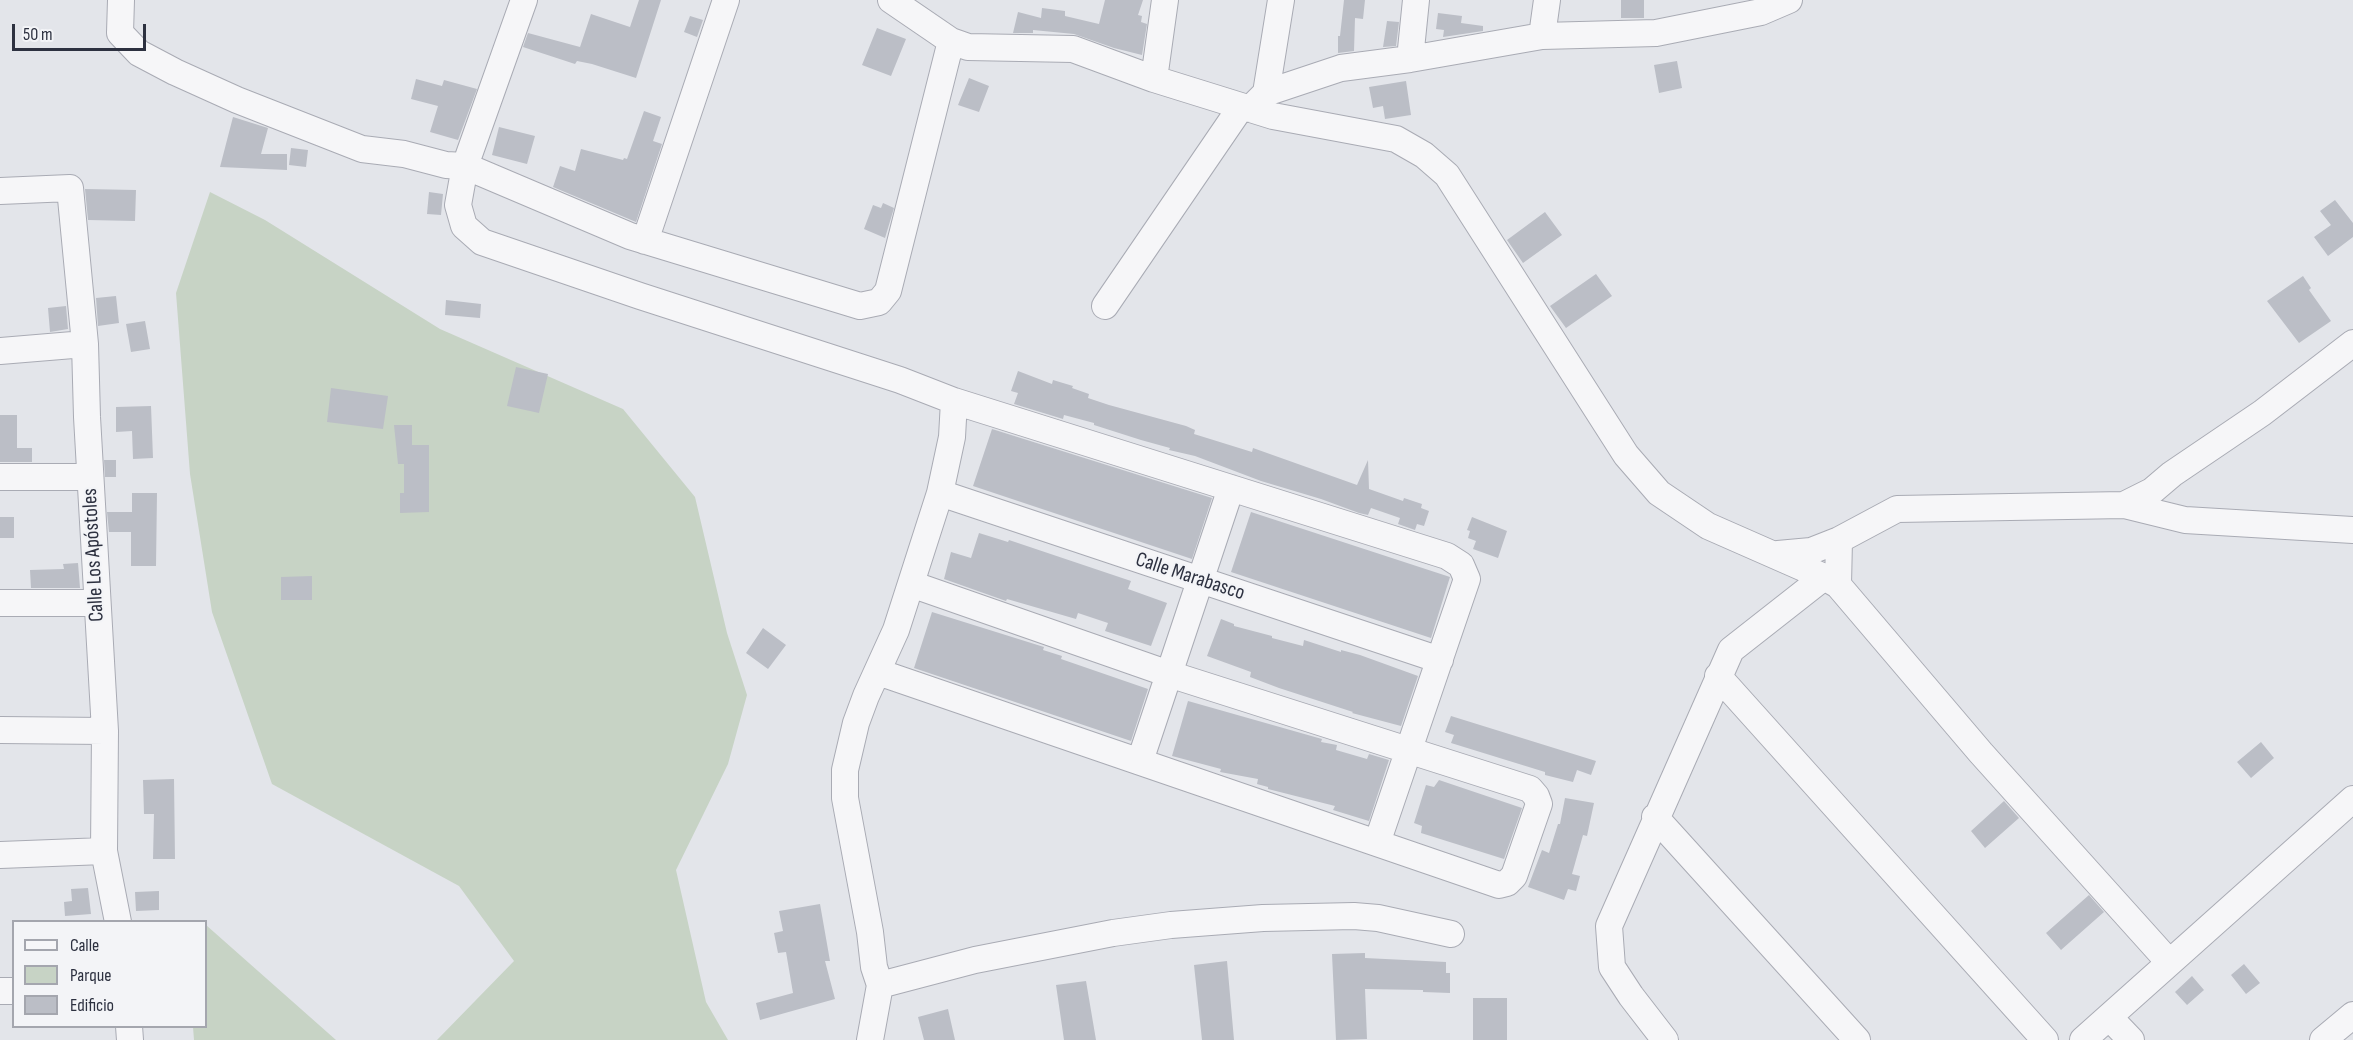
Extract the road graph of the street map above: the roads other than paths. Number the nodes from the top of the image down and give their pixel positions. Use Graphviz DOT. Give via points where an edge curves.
graph roads {
  1 [pos="121,0"];
  2 [pos="524,0"];
  3 [pos="726,0"];
  4 [pos="891,0"];
  5 [pos="1165,0"];
  6 [pos="1281,0"];
  7 [pos="1416,0"];
  8 [pos="1547,0"];
  9 [pos="1789,0"];
  10 [pos="1542,36"];
  11 [pos="951,40"];
  12 [pos="1410,59"];
  13 [pos="1154,79"];
  14 [pos="1252,103"];
  15 [pos="465,166"];
  16 [pos="0,192"];
  17 [pos="645,241"];
  18 [pos="1105,306"];
  19 [pos="2353,343"];
  20 [pos="85,344"];
  21 [pos="0,351"];
  22 [pos="954,401"];
  23 [pos="0,477"];
  24 [pos="90,477"];
  25 [pos="1231,488"];
  26 [pos="940,493"];
  27 [pos="2124,505"];
  28 [pos="2353,530"];
  29 [pos="1839,540"];
  30 [pos="1774,554"];
  31 [pos="1200,581"];
  32 [pos="1831,581"];
  33 [pos="911,584"];
  34 [pos="0,603"];
  35 [pos="97,603"];
  36 [pos="1440,660"];
  37 [pos="878,672"];
  38 [pos="1169,674"];
  39 [pos="1718,676"];
  40 [pos="0,730"];
  41 [pos="105,731"];
  42 [pos="1409,751"];
  43 [pos="1140,762"];
  44 [pos="2353,799"];
  45 [pos="1655,818"];
  46 [pos="1377,843"];
  47 [pos="104,851"];
  48 [pos="0,855"];
  49 [pos="118,920"];
  50 [pos="1451,934"];
  51 [pos="2169,962"];
  52 [pos="880,985"];
  53 [pos="2353,1015"];
  54 [pos="2109,1017"];
  55 [pos="870,1040"];
  56 [pos="1665,1040"];
  57 [pos="1857,1040"];
  58 [pos="2045,1040"];
  59 [pos="2083,1040"];
  60 [pos="2131,1040"];
  61 [pos="2323,1040"];
  1 -- 15 [label="street" via="120,33 140,53 175,72 362,148"];
  2 -- 15 [label="street"];
  3 -- 17 [label="street"];
  4 -- 11 [label="street"];
  5 -- 13 [label="street"];
  6 -- 14 [label="street"];
  7 -- 12 [label="street"];
  8 -- 10 [label="street"];
  9 -- 10 [label="street" via="1761,12 1656,33"];
  10 -- 12 [label="street"];
  11 -- 13 [label="street" via="968,47 1073,50"];
  11 -- 17 [label="street" via="888,291 879,302 860,306"];
  12 -- 14 [label="street" via="1341,68"];
  13 -- 14 [label="street"];
  14 -- 18 [label="street"];
  14 -- 30 [label="street" via="1273,116 1396,139 1424,155 1447,175 1626,455 1659,493 1708,526"];
  15 -- 17 [label="street"];
  15 -- 22 [label="street" via="458,205 464,226 482,242"];
  16 -- 20 [label="street, Calle Los Apóstoles" via="70,188"];
  19 -- 27 [label="street" via="2152,491"];
  20 -- 21 [label="street"];
  20 -- 24 [label="street, Calle Los Apóstoles"];
  22 -- 25 [label="street"];
  22 -- 26 [label="street" via="952,437"];
  23 -- 24 [label="street"];
  24 -- 35 [label="street, Calle Los Apóstoles"];
  25 -- 31 [label="street"];
  25 -- 36 [label="street" via="1447,556 1461,565 1467,579"];
  26 -- 31 [label="street, Calle Marabasco"];
  26 -- 33 [label="street"];
  27 -- 28 [label="street" via="2185,520"];
  27 -- 29 [label="street" via="1898,509"];
  29 -- 30 [label="street" via="1811,551"];
  29 -- 32 [label="street"];
  30 -- 32 [label="street"];
  31 -- 36 [label="street, Calle Marabasco"];
  31 -- 38 [label="street"];
  32 -- 39 [label="street" via="1731,650"];
  32 -- 51 [label="street"];
  33 -- 37 [label="street"];
  33 -- 38 [label="street"];
  34 -- 35 [label="street"];
  35 -- 41 [label="street, Calle Los Apóstoles"];
  36 -- 42 [label="street"];
  37 -- 43 [label="street"];
  37 -- 52 [label="street" via="849,748 845,798"];
  38 -- 42 [label="street"];
  38 -- 43 [label="street"];
  39 -- 45 [label="street"];
  39 -- 58 [label="street"];
  40 -- 41 [label="street"];
  41 -- 47 [label="street, Calle Los Apóstoles"];
  42 -- 46 [label="street"];
  42 -- 46 [label="street" via="1530,789 1536,796 1539,804 1514,876 1499,885"];
  43 -- 46 [label="street"];
  44 -- 51 [label="street"];
  45 -- 56 [label="street" via="1609,926 1612,967"];
  45 -- 57 [label="street"];
  47 -- 48 [label="street"];
  47 -- 49 [label="street, Calle Los Apóstoles"];
  50 -- 52 [label="street" via="1354,916 1171,925 975,960"];
  51 -- 54 [label="street"];
  52 -- 55 [label="street"];
  53 -- 61 [label="street"];
  54 -- 59 [label="street"];
  54 -- 60 [label="street"];
}
